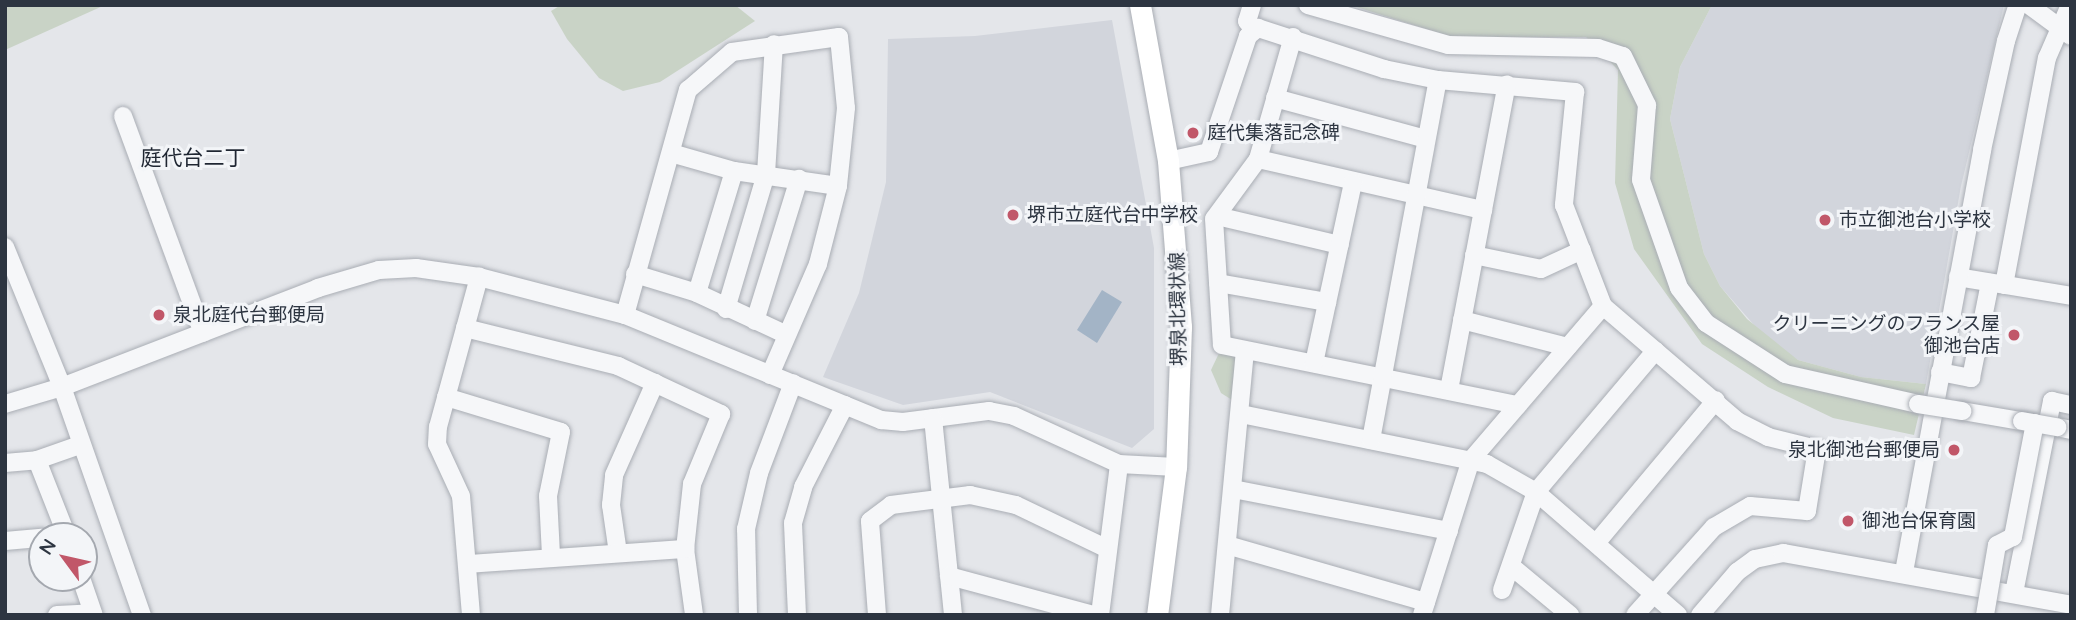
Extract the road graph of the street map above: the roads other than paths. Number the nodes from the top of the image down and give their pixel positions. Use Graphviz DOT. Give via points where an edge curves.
graph roads {
  1 [pos="1140,5"];
  2 [pos="1252,5"];
  3 [pos="1308,5"];
  4 [pos="2018,5"];
  5 [pos="2029,5"];
  6 [pos="2070,5"];
  7 [pos="1253,29"];
  8 [pos="2064,32"];
  9 [pos="1293,37"];
  10 [pos="774,44"];
  11 [pos="1438,80"];
  12 [pos="1507,84"];
  13 [pos="1275,98"];
  14 [pos="123,116"];
  15 [pos="1426,139"];
  16 [pos="671,153"];
  17 [pos="1258,159"];
  18 [pos="1168,161"];
  19 [pos="734,171"];
  20 [pos="766,174"];
  21 [pos="799,179"];
  22 [pos="1353,183"];
  23 [pos="838,186"];
  24 [pos="1415,197"];
  25 [pos="1483,210"];
  26 [pos="1217,216"];
  27 [pos="1339,245"];
  28 [pos="1581,250"];
  29 [pos="6,253"];
  30 [pos="1474,256"];
  31 [pos="635,274"];
  32 [pos="479,277"];
  33 [pos="1958,278"];
  34 [pos="1219,283"];
  35 [pos="1997,284"];
  36 [pos="2070,292"];
  37 [pos="697,293"];
  38 [pos="1327,302"];
  39 [pos="1603,306"];
  40 [pos="726,309"];
  41 [pos="625,315"];
  42 [pos="1462,320"];
  43 [pos="755,321"];
  44 [pos="465,328"];
  45 [pos="203,333"];
  46 [pos="787,335"];
  47 [pos="1568,347"];
  48 [pos="1245,351"];
  49 [pos="1655,351"];
  50 [pos="1314,363"];
  51 [pos="1940,372"];
  52 [pos="770,375"];
  53 [pos="1381,375"];
  54 [pos="655,383"];
  55 [pos="793,383"];
  56 [pos="62,387"];
  57 [pos="1449,390"];
  58 [pos="446,397"];
  59 [pos="1716,400"];
  60 [pos="5,404"];
  61 [pos="845,405"];
  62 [pos="1518,405"];
  63 [pos="2071,405"];
  64 [pos="1241,414"];
  65 [pos="933,418"];
  66 [pos="2030,422"];
  67 [pos="2064,428"];
  68 [pos="1371,440"];
  69 [pos="80,445"];
  70 [pos="37,460"];
  71 [pos="1471,460"];
  72 [pos="5,463"];
  73 [pos="1119,464"];
  74 [pos="1176,467"];
  75 [pos="1233,489"];
  76 [pos="1536,492"];
  77 [pos="942,499"];
  78 [pos="61,522"];
  79 [pos="1449,531"];
  80 [pos="28,539"];
  81 [pos="5,541"];
  82 [pos="1597,542"];
  83 [pos="1227,545"];
  84 [pos="685,549"];
  85 [pos="1108,549"];
  86 [pos="618,553"];
  87 [pos="551,556"];
  88 [pos="468,565"];
  89 [pos="1511,566"];
  90 [pos="1904,572"];
  91 [pos="949,576"];
  92 [pos="1502,590"];
  93 [pos="1654,591"];
  94 [pos="86,592"];
  95 [pos="2014,593"];
  96 [pos="2071,605"];
  97 [pos="1424,608"];
  98 [pos="93,614"];
  99 [pos="57,615"];
  100 [pos="142,615"];
  101 [pos="471,615"];
  102 [pos="694,615"];
  103 [pos="748,615"];
  104 [pos="797,615"];
  105 [pos="877,615"];
  106 [pos="953,615"];
  107 [pos="1094,615"];
  108 [pos="1100,615"];
  109 [pos="1157,615"];
  110 [pos="1220,615"];
  111 [pos="1570,615"];
  112 [pos="1635,615"];
  113 [pos="1678,615"];
  114 [pos="1700,615"];
  115 [pos="1985,615"];
  1 -- 18 [label="main road, 堺泉北環状線"];
  2 -- 7 [label="street" via="1247,21"];
  3 -- 66 [label="street, bridge" via="1448,45 1598,47 1623,56 1647,104 1642,180 1679,288 1706,323 1785,374 1918,404"];
  4 -- 33 [label="street" via="2006,41"];
  5 -- 8 [label="street"];
  6 -- 8 [label="street"];
  7 -- 9 [label="street"];
  7 -- 18 [label="street" via="1209,152"];
  8 -- 35 [label="street" via="2047,58"];
  9 -- 11 [label="street" via="1384,69"];
  9 -- 13 [label="street"];
  10 -- 16 [label="street" via="732,52 688,90"];
  10 -- 20 [label="street"];
  10 -- 23 [label="street" via="839,37 846,108"];
  11 -- 12 [label="street"];
  11 -- 15 [label="street"];
  12 -- 25 [label="street"];
  12 -- 28 [label="street" via="1575,92 1564,205"];
  13 -- 15 [label="street"];
  13 -- 17 [label="street"];
  14 -- 45 [label="street"];
  15 -- 24 [label="street"];
  16 -- 19 [label="street"];
  16 -- 31 [label="street"];
  17 -- 22 [label="street"];
  17 -- 26 [label="street"];
  18 -- 74 [label="main road, 堺泉北環状線" via="1181,327"];
  19 -- 20 [label="street"];
  19 -- 37 [label="street"];
  20 -- 21 [label="street"];
  20 -- 40 [label="street"];
  21 -- 23 [label="street"];
  21 -- 43 [label="street"];
  22 -- 24 [label="street"];
  22 -- 27 [label="street"];
  23 -- 46 [label="street" via="818,264"];
  24 -- 25 [label="street"];
  24 -- 53 [label="street"];
  25 -- 30 [label="street"];
  26 -- 27 [label="street"];
  26 -- 34 [label="street"];
  27 -- 38 [label="street"];
  28 -- 30 [label="street" via="1541,269"];
  28 -- 39 [label="street"];
  29 -- 56 [label="street"];
  30 -- 42 [label="street"];
  31 -- 37 [label="street"];
  31 -- 41 [label="street"];
  32 -- 41 [label="street"];
  32 -- 44 [label="street"];
  32 -- 45 [label="street" via="416,268 379,271 318,288"];
  33 -- 35 [label="street"];
  33 -- 51 [label="street"];
  34 -- 38 [label="street"];
  34 -- 48 [label="street" via="1222,345"];
  35 -- 36 [label="street"];
  35 -- 51 [label="street" via="1971,378"];
  37 -- 40 [label="street"];
  38 -- 50 [label="street"];
  39 -- 47 [label="street"];
  39 -- 49 [label="street"];
  40 -- 43 [label="street"];
  41 -- 52 [label="street"];
  42 -- 47 [label="street"];
  42 -- 57 [label="street"];
  43 -- 46 [label="street"];
  44 -- 54 [label="street" via="618,366"];
  44 -- 58 [label="street"];
  45 -- 56 [label="street"];
  46 -- 52 [label="street"];
  47 -- 62 [label="street"];
  48 -- 50 [label="street"];
  48 -- 64 [label="street"];
  49 -- 59 [label="street"];
  49 -- 76 [label="street"];
  50 -- 53 [label="street"];
  51 -- 90 [label="street"];
  52 -- 55 [label="street"];
  53 -- 57 [label="street"];
  53 -- 68 [label="street"];
  54 -- 84 [label="street" via="721,414 692,484"];
  54 -- 86 [label="street" via="614,475 611,505"];
  55 -- 61 [label="street"];
  55 -- 103 [label="street" via="759,473 746,528"];
  56 -- 60 [label="street"];
  56 -- 69 [label="street"];
  57 -- 62 [label="street"];
  58 -- 87 [label="street" via="561,432 548,496"];
  58 -- 88 [label="street" via="437,444 461,496"];
  59 -- 82 [label="street"];
  59 -- 93 [label="street" via="1737,421 1768,438 1816,449 1807,512 1750,506 1714,527"];
  61 -- 65 [label="street" via="881,420"];
  61 -- 104 [label="street" via="803,487 793,523"];
  62 -- 71 [label="street"];
  63 -- 95 [label="street" via="2052,401"];
  64 -- 68 [label="street"];
  64 -- 75 [label="street"];
  65 -- 73 [label="street" via="989,411 1014,416"];
  65 -- 77 [label="street"];
  66 -- 67 [label="street, bridge"];
  66 -- 115 [label="street, bridge" via="2013,537 1997,545"];
  68 -- 71 [label="street"];
  69 -- 70 [label="street"];
  69 -- 100 [label="street"];
  70 -- 72 [label="street"];
  70 -- 78 [label="street"];
  71 -- 76 [label="street"];
  71 -- 79 [label="street"];
  73 -- 74 [label="street"];
  73 -- 85 [label="street"];
  74 -- 109 [label="main road, 堺泉北環状線"];
  75 -- 79 [label="street"];
  75 -- 83 [label="street"];
  76 -- 82 [label="street"];
  76 -- 89 [label="street"];
  77 -- 85 [label="street" via="970,495 1016,505"];
  77 -- 91 [label="street"];
  77 -- 105 [label="street" via="891,505 870,521"];
  79 -- 97 [label="street"];
  80 -- 81 [label="street"];
  82 -- 93 [label="street"];
  83 -- 97 [label="street"];
  83 -- 110 [label="street"];
  84 -- 86 [label="street"];
  84 -- 102 [label="street"];
  85 -- 108 [label="street"];
  86 -- 87 [label="street"];
  87 -- 88 [label="street"];
  88 -- 101 [label="street"];
  89 -- 92 [label="street"];
  89 -- 111 [label="street"];
  90 -- 95 [label="street"];
  90 -- 114 [label="street" via="1783,553 1755,558"];
  91 -- 106 [label="street"];
  91 -- 107 [label="street"];
  93 -- 112 [label="street"];
  93 -- 113 [label="street"];
  94 -- 98 [label="street"];
  95 -- 96 [label="street"];
  98 -- 99 [label="street"];
}
